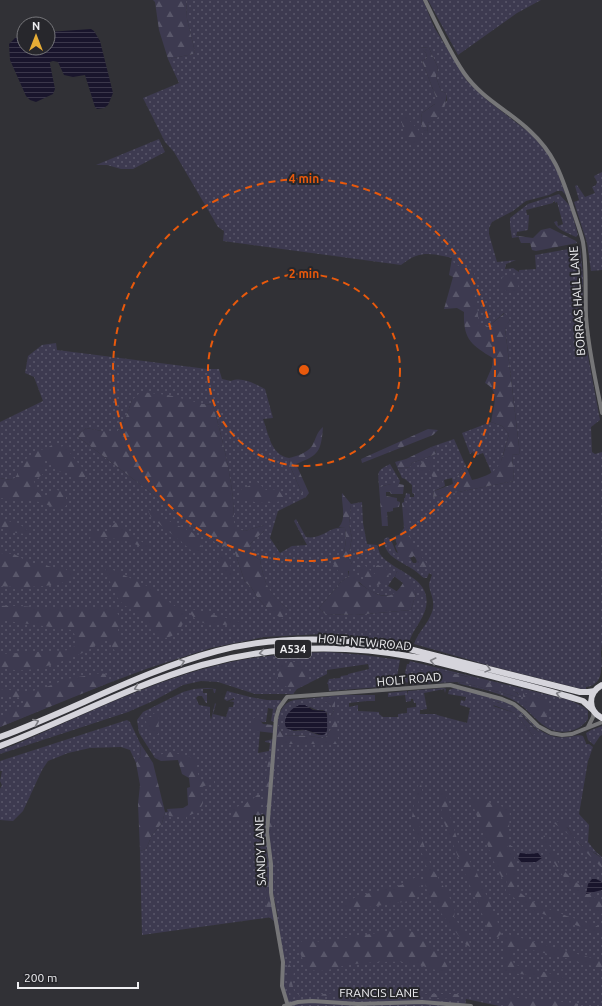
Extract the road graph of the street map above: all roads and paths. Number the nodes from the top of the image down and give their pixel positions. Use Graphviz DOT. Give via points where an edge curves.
graph roads {
  1 [pos="425,0"];
  2 [pos="602,413"];
  3 [pos="599,686"];
  4 [pos="287,697"];
  5 [pos="593,711"];
  6 [pos="602,718"];
  7 [pos="602,722"];
  8 [pos="588,727"];
  9 [pos="0,737"];
  10 [pos="0,746"];
  11 [pos="287,1006"];
  12 [pos="471,1006"];
  1 -- 2 [label="street, BORRAS HALL LANE" via="464,72 495,104 530,130 549,152 559,169 583,242 589,344"];
  3 -- 5 [label="highway" via="591,700"];
  9 -- 3 [label="highway, HOLT NEW ROAD / A534, one-way" via="169,667 218,651 277,641 335,639 394,645 580,692 587,692"];
  4 -- 8 [label="street, HOLT ROAD" via="450,685 514,704 551,734 572,734"];
  4 -- 11 [label="street, SANDY LANE" via="276,718 267,832 271,893 283,962 282,986"];
  5 -- 6 [label="highway, HOLT NEW ROAD"];
  5 -- 8 [label="street"];
  5 -- 10 [label="highway, HOLT NEW ROAD / A534, one-way" via="582,701 570,696 416,657 327,648 294,649 231,658 174,674"];
  7 -- 8 [label="street, HOLT ROAD"];
  11 -- 12 [label="street, FRANCIS LANE" via="312,1001 358,1004 422,1002"];
}
